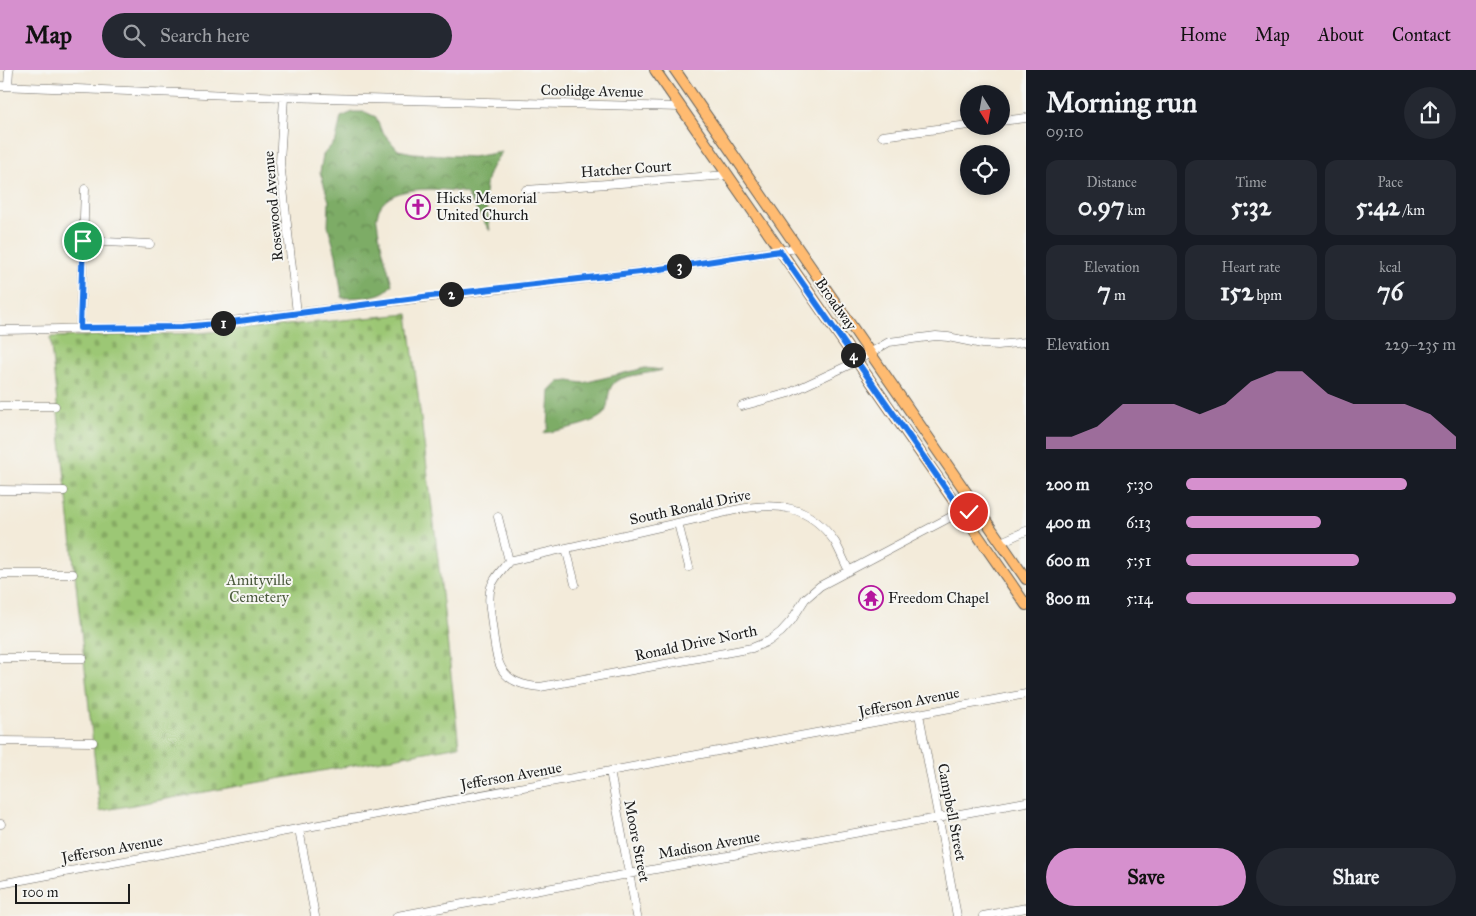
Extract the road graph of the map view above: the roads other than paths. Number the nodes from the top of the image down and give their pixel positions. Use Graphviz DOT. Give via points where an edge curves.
graph roads {
  1 [pos="9,70"];
  2 [pos="655,70"];
  3 [pos="675,70"];
  4 [pos="4,86"];
  5 [pos="284,97"];
  6 [pos="681,107"];
  7 [pos="1026,118"];
  8 [pos="1010,120"];
  9 [pos="960,126"];
  10 [pos="882,136"];
  11 [pos="728,175"];
  12 [pos="85,189"];
  13 [pos="526,190"];
  14 [pos="83,241"];
  15 [pos="150,244"];
  16 [pos="797,248"];
  17 [pos="780,251"];
  18 [pos="297,313"];
  19 [pos="80,328"];
  20 [pos="0,330"];
  21 [pos="1026,342"];
  22 [pos="871,353"];
  23 [pos="857,361"];
  24 [pos="0,406"];
  25 [pos="55,406"];
  26 [pos="742,406"];
  27 [pos="0,490"];
  28 [pos="64,490"];
  29 [pos="962,512"];
  30 [pos="498,517"];
  31 [pos="678,523"];
  32 [pos="1026,531"];
  33 [pos="1001,542"];
  34 [pos="566,548"];
  35 [pos="990,553"];
  36 [pos="509,561"];
  37 [pos="689,567"];
  38 [pos="848,570"];
  39 [pos="0,574"];
  40 [pos="73,574"];
  41 [pos="1026,579"];
  42 [pos="574,584"];
  43 [pos="1026,588"];
  44 [pos="1026,605"];
  45 [pos="0,658"];
  46 [pos="83,658"];
  47 [pos="1026,694"];
  48 [pos="919,714"];
  49 [pos="0,741"];
  50 [pos="93,742"];
  51 [pos="610,771"];
  52 [pos="1026,802"];
  53 [pos="938,818"];
  54 [pos="299,828"];
  55 [pos="629,874"];
  56 [pos="0,884"];
  57 [pos="1026,908"];
  58 [pos="316,916"];
  59 [pos="398,916"];
  60 [pos="637,916"];
  61 [pos="957,916"];
  62 [pos="983,916"];
  1 -- 4 [label="street, Coolidge Avenue"];
  2 -- 6 [label="main road, Broadway"];
  3 -- 16 [label="main road, Broadway"];
  4 -- 5 [label="street, Coolidge Avenue"];
  5 -- 6 [label="street, Coolidge Avenue"];
  5 -- 18 [label="street, Rosewood Avenue" via="280,162"];
  6 -- 11 [label="main road, Broadway"];
  7 -- 8 [label="street"];
  9 -- 10 [label="street"];
  11 -- 13 [label="street, Hatcher Court"];
  11 -- 17 [label="main road, Broadway"];
  12 -- 14 [label="street"];
  14 -- 15 [label="street"];
  14 -- 19 [label="street"];
  16 -- 17 [label="street"];
  16 -- 22 [label="main road, Broadway"];
  17 -- 18 [label="street" via="640,272"];
  17 -- 23 [label="main road, Broadway"];
  18 -- 19 [label="street" via="182,327"];
  19 -- 20 [label="street"];
  21 -- 22 [label="street" via="982,344 936,336 889,342"];
  22 -- 23 [label="street"];
  22 -- 33 [label="main road, Broadway"];
  23 -- 26 [label="street" via="789,393"];
  23 -- 29 [label="main road, Broadway"];
  24 -- 25 [label="street"];
  27 -- 28 [label="street"];
  29 -- 33 [label="main road" via="969,512 988,540"];
  29 -- 35 [label="main road, Broadway"];
  29 -- 38 [label="street, Ronald Drive North"];
  30 -- 36 [label="street"];
  31 -- 34 [label="street, South Ronald Drive"];
  31 -- 37 [label="street"];
  31 -- 38 [label="street, South Ronald Drive" via="755,506 791,508 821,525 835,543"];
  32 -- 33 [label="street"];
  33 -- 41 [label="main road, Broadway"];
  34 -- 36 [label="street, South Ronald Drive"];
  34 -- 42 [label="street"];
  35 -- 43 [label="main road" via="995,551 1002,555"];
  35 -- 44 [label="main road, Broadway"];
  36 -- 38 [label="street, Ronald Drive North" via="491,586 489,603 497,660 504,673 515,682 540,687 752,648 781,632 805,599"];
  39 -- 40 [label="street"];
  45 -- 46 [label="street"];
  47 -- 48 [label="street, Jefferson Avenue"];
  48 -- 51 [label="street, Jefferson Avenue"];
  48 -- 53 [label="street, Campbell Street"];
  49 -- 50 [label="street"];
  51 -- 54 [label="street, Jefferson Avenue"];
  51 -- 55 [label="street, Moore Street"];
  52 -- 53 [label="street, Madison Avenue"];
  53 -- 55 [label="street, Madison Avenue"];
  53 -- 61 [label="street, Campbell Street"];
  54 -- 56 [label="street, Jefferson Avenue"];
  54 -- 58 [label="street"];
  55 -- 59 [label="street, Madison Avenue"];
  55 -- 60 [label="street, Moore Street"];
  57 -- 62 [label="street"];
}
